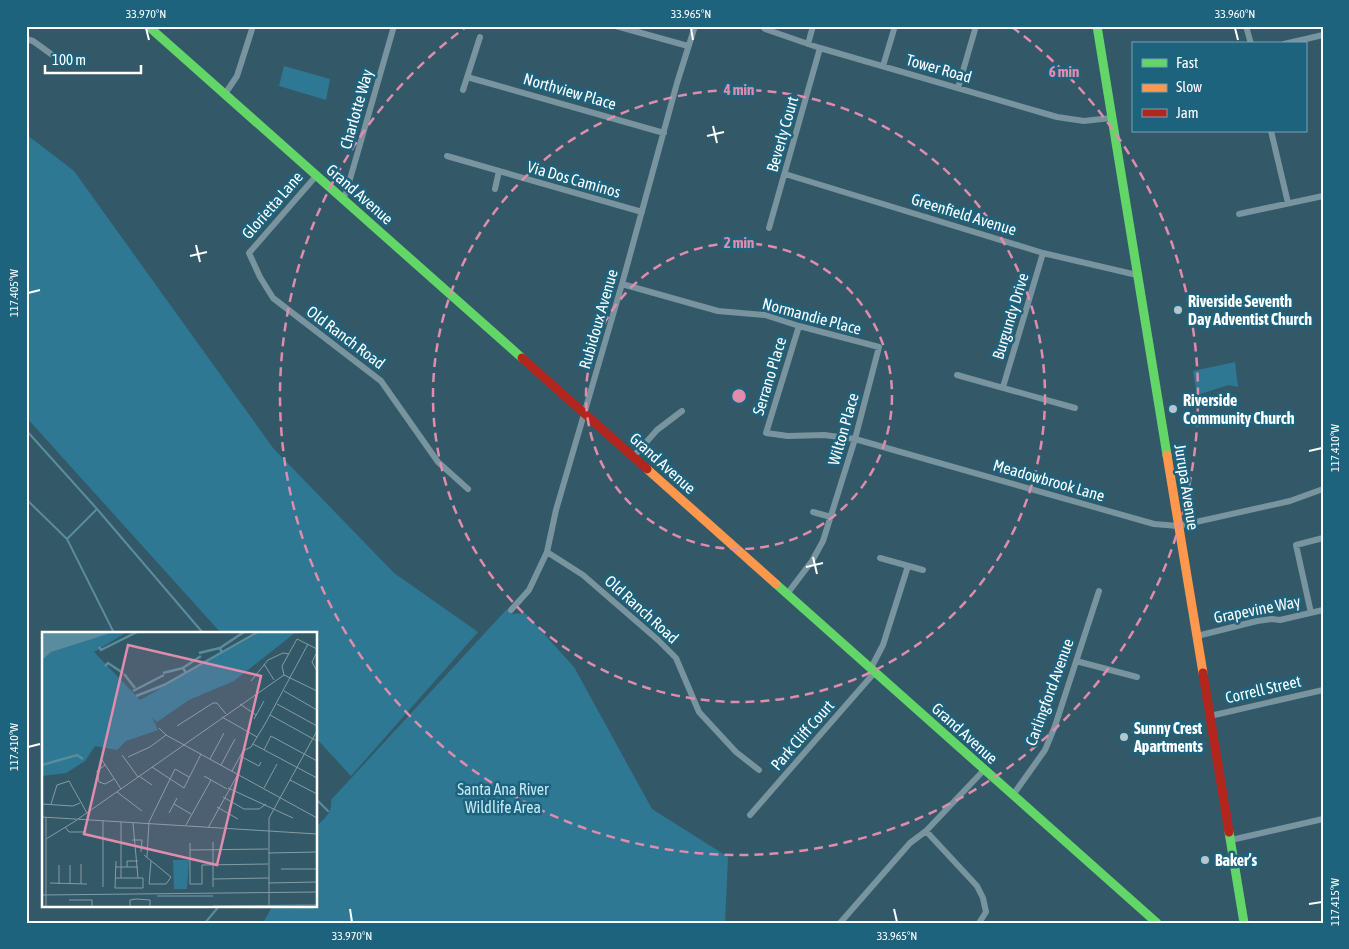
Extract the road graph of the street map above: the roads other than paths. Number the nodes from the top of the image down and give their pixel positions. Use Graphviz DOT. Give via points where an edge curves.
graph roads {
  1 [pos="148,26"];
  2 [pos="252,26"];
  3 [pos="394,26"];
  4 [pos="616,26"];
  5 [pos="695,26"];
  6 [pos="762,26"];
  7 [pos="813,26"];
  8 [pos="895,26"];
  9 [pos="976,26"];
  10 [pos="1097,26"];
  11 [pos="1246,26"];
  12 [pos="1323,35"];
  13 [pos="480,37"];
  14 [pos="26,39"];
  15 [pos="1250,42"];
  16 [pos="1293,42"];
  17 [pos="808,44"];
  18 [pos="688,46"];
  19 [pos="820,48"];
  20 [pos="51,54"];
  21 [pos="883,66"];
  22 [pos="467,77"];
  23 [pos="958,88"];
  24 [pos="463,90"];
  25 [pos="225,94"];
  26 [pos="1111,118"];
  27 [pos="1271,132"];
  28 [pos="664,133"];
  29 [pos="446,156"];
  30 [pos="499,171"];
  31 [pos="785,174"];
  32 [pos="316,176"];
  33 [pos="495,189"];
  34 [pos="1323,196"];
  35 [pos="342,199"];
  36 [pos="1288,203"];
  37 [pos="642,212"];
  38 [pos="1239,214"];
  39 [pos="769,228"];
  40 [pos="250,253"];
  41 [pos="1043,253"];
  42 [pos="1137,275"];
  43 [pos="622,284"];
  44 [pos="799,326"];
  45 [pos="878,347"];
  46 [pos="957,375"];
  47 [pos="1003,387"];
  48 [pos="1075,408"];
  49 [pos="682,411"];
  50 [pos="584,413"];
  51 [pos="766,433"];
  52 [pos="856,439"];
  53 [pos="633,457"];
  54 [pos="468,489"];
  55 [pos="1323,489"];
  56 [pos="813,512"];
  57 [pos="831,517"];
  58 [pos="1178,526"];
  59 [pos="1323,538"];
  60 [pos="547,552"];
  61 [pos="880,558"];
  62 [pos="908,566"];
  63 [pos="923,570"];
  64 [pos="1099,591"];
  65 [pos="787,594"];
  66 [pos="511,610"];
  67 [pos="1323,610"];
  68 [pos="1311,613"];
  69 [pos="1197,636"];
  70 [pos="1076,661"];
  71 [pos="873,670"];
  72 [pos="1137,677"];
  73 [pos="1323,690"];
  74 [pos="1210,716"];
  75 [pos="759,770"];
  76 [pos="984,770"];
  77 [pos="1013,795"];
  78 [pos="750,815"];
  79 [pos="1323,819"];
  80 [pos="926,831"];
  81 [pos="1231,840"];
  82 [pos="846,917"];
  83 [pos="840,923"];
  84 [pos="852,923"];
  85 [pos="978,923"];
  86 [pos="1157,923"];
  87 [pos="1244,923"];
  1 -- 25 [label="street, Grand Avenue"];
  2 -- 25 [label="street" via="237,76"];
  3 -- 35 [label="street, Charlotte Way"];
  4 -- 18 [label="street"];
  5 -- 18 [label="street, Rubidoux Avenue"];
  6 -- 17 [label="street, Tower Road"];
  7 -- 17 [label="street"];
  8 -- 21 [label="street"];
  9 -- 23 [label="street"];
  10 -- 26 [label="street, Jurupa Avenue"];
  11 -- 15 [label="street"];
  12 -- 16 [label="street"];
  13 -- 22 [label="street"];
  14 -- 20 [label="street"];
  17 -- 19 [label="street, Tower Road"];
  18 -- 28 [label="street, Rubidoux Avenue"];
  19 -- 21 [label="street, Tower Road"];
  19 -- 31 [label="street, Beverly Court"];
  21 -- 23 [label="street, Tower Road"];
  22 -- 24 [label="street"];
  22 -- 28 [label="street, Northview Place"];
  23 -- 26 [label="street, Tower Road" via="1070,120"];
  25 -- 32 [label="street, Grand Avenue"];
  26 -- 42 [label="street, Jurupa Avenue"];
  27 -- 36 [label="street"];
  28 -- 37 [label="street, Rubidoux Avenue"];
  29 -- 30 [label="street, Via Dos Caminos"];
  30 -- 33 [label="street"];
  30 -- 37 [label="street, Via Dos Caminos"];
  31 -- 39 [label="street, Beverly Court"];
  31 -- 41 [label="street, Greenfield Avenue"];
  32 -- 35 [label="street, Grand Avenue"];
  32 -- 40 [label="street, Glorietta Lane"];
  34 -- 36 [label="street"];
  35 -- 50 [label="street, Grand Avenue"];
  36 -- 38 [label="street"];
  37 -- 43 [label="street, Rubidoux Avenue"];
  40 -- 54 [label="street, Old Ranch Road" via="273,298 381,381 438,462"];
  41 -- 42 [label="street, Greenfield Avenue"];
  41 -- 47 [label="street, Burgundy Drive"];
  42 -- 58 [label="street, Jurupa Avenue"];
  43 -- 44 [label="street, Normandie Place" via="718,311 765,315"];
  43 -- 50 [label="street, Rubidoux Avenue"];
  44 -- 45 [label="street, Normandie Place"];
  44 -- 51 [label="street, Serrano Place"];
  45 -- 52 [label="street, Wilton Place"];
  46 -- 47 [label="street"];
  47 -- 48 [label="street"];
  49 -- 53 [label="street" via="657,430"];
  50 -- 53 [label="street, Grand Avenue"];
  50 -- 60 [label="street, Rubidoux Avenue"];
  51 -- 52 [label="street, Meadowbrook Lane"];
  52 -- 57 [label="street, Wilton Place"];
  52 -- 58 [label="street, Meadowbrook Lane" via="1154,524"];
  53 -- 65 [label="street, Grand Avenue"];
  55 -- 58 [label="street, Meadowbrook Lane" via="1290,501"];
  56 -- 57 [label="street"];
  57 -- 65 [label="street, Wilton Place" via="819,548"];
  58 -- 69 [label="street, Jurupa Avenue"];
  59 -- 68 [label="street" via="1296,544"];
  60 -- 66 [label="street, Rubidoux Avenue" via="529,590"];
  60 -- 75 [label="street, Old Ranch Road" via="584,575 676,658 699,712 736,752"];
  61 -- 62 [label="street"];
  62 -- 63 [label="street"];
  62 -- 71 [label="street, Park Cliff Court"];
  64 -- 70 [label="street, Carlingford Avenue"];
  65 -- 71 [label="street, Grand Avenue"];
  67 -- 68 [label="street, Grapevine Way"];
  68 -- 69 [label="street, Grapevine Way" via="1257,621"];
  69 -- 74 [label="street, Jurupa Avenue"];
  70 -- 72 [label="street"];
  70 -- 77 [label="street, Carlingford Avenue" via="1045,750"];
  71 -- 76 [label="street, Grand Avenue"];
  71 -- 78 [label="street, Park Cliff Court"];
  73 -- 74 [label="street, Correll Street"];
  74 -- 81 [label="street, Jurupa Avenue"];
  76 -- 77 [label="street, Grand Avenue"];
  76 -- 80 [label="street"];
  77 -- 86 [label="street, Grand Avenue"];
  79 -- 81 [label="street"];
  80 -- 82 [label="street" via="910,843"];
  80 -- 85 [label="street" via="977,886 986,912"];
  81 -- 87 [label="street, Jurupa Avenue"];
  82 -- 83 [label="street"];
  82 -- 84 [label="street"];
}
